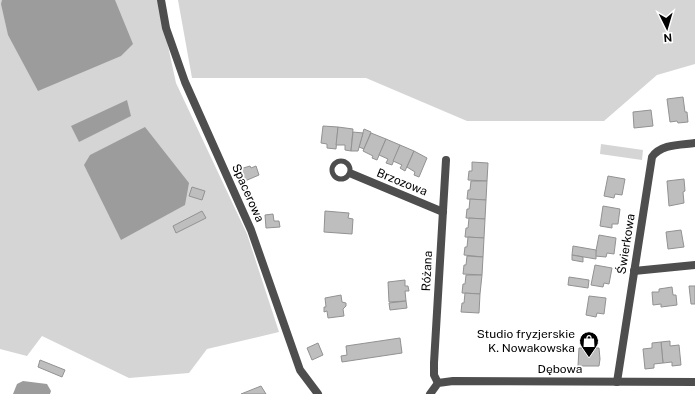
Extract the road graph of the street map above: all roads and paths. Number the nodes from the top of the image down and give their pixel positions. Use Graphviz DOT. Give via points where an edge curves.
graph roads {
  1 [pos="161,0"];
  2 [pos="695,143"];
  3 [pos="446,160"];
  4 [pos="351,174"];
  5 [pos="443,212"];
  6 [pos="695,265"];
  7 [pos="634,271"];
  8 [pos="617,382"];
  9 [pos="695,382"];
  10 [pos="438,383"];
  11 [pos="318,394"];
  12 [pos="430,394"];
  1 -- 11 [label="street, Spacerowa" via="166,28 185,82 252,230 300,370"];
  2 -- 7 [label="street, Świerkowa" via="662,148 652,157"];
  3 -- 5 [label="street, Różana"];
  4 -- 5 [label="street, Brzozowa"];
  5 -- 10 [label="street, Różana" via="434,363 434,375"];
  6 -- 7 [label="street"];
  7 -- 8 [label="street, Świerkowa"];
  8 -- 9 [label="street, Dębowa"];
  8 -- 10 [label="street, Dębowa"];
  10 -- 12 [label="street"];
}
